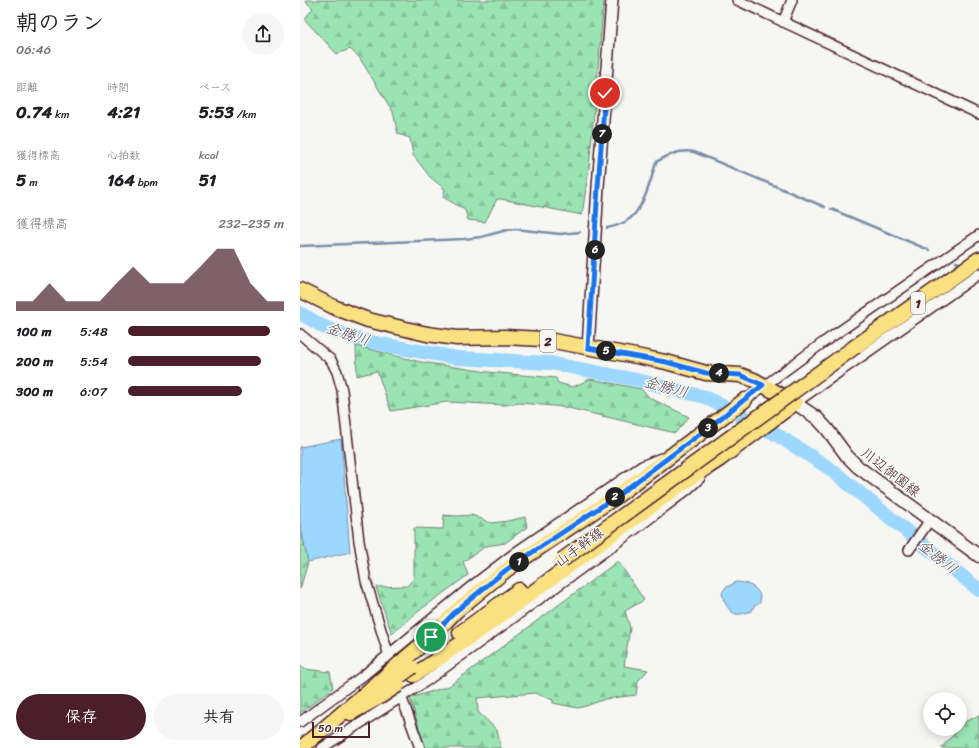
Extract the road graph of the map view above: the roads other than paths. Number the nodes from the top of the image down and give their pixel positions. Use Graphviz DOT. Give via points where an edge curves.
graph roads {
  1 [pos="612,0"];
  2 [pos="736,0"];
  3 [pos="792,0"];
  4 [pos="783,22"];
  5 [pos="979,114"];
  6 [pos="979,235"];
  7 [pos="979,259"];
  8 [pos="979,274"];
  9 [pos="300,290"];
  10 [pos="300,334"];
  11 [pos="588,348"];
  12 [pos="763,385"];
  13 [pos="745,400"];
  14 [pos="795,403"];
  15 [pos="674,453"];
  16 [pos="720,459"];
  17 [pos="930,520"];
  18 [pos="909,550"];
  19 [pos="979,556"];
  20 [pos="389,655"];
  21 [pos="411,666"];
  22 [pos="376,692"];
  23 [pos="401,697"];
  24 [pos="300,722"];
  25 [pos="301,748"];
  26 [pos="322,748"];
  27 [pos="420,748"];
  1 -- 11 [label="street"];
  2 -- 4 [label="street"];
  3 -- 4 [label="street"];
  4 -- 5 [label="street"];
  6 -- 12 [label="street"];
  7 -- 21 [label="main road, 山手幹線 / 1, bridge"];
  8 -- 14 [label="street"];
  9 -- 11 [label="main road, 2" via="368,320 427,334 457,338 526,338"];
  10 -- 20 [label="street" via="331,360 342,390 366,581"];
  11 -- 12 [label="main road, 2" via="666,362 706,373 740,375"];
  12 -- 13 [label="street"];
  12 -- 14 [label="main road, 2"];
  13 -- 15 [label="main road"];
  14 -- 16 [label="main road"];
  14 -- 17 [label="main road, 川辺御園線" via="817,418 858,467"];
  15 -- 20 [label="street" via="642,466 516,552"];
  15 -- 21 [label="main road" via="617,496 501,574 456,611 431,637"];
  16 -- 21 [label="main road" via="485,627"];
  16 -- 23 [label="street" via="687,490 637,528"];
  17 -- 18 [label="street"];
  17 -- 19 [label="main road, 川辺御園線"];
  20 -- 23 [label="street"];
  20 -- 24 [label="street"];
  21 -- 22 [label="main road, 山手幹線, bridge"];
  22 -- 25 [label="main road"];
  22 -- 25 [label="main road, 山手幹線"];
  23 -- 26 [label="street"];
  23 -- 27 [label="street"];
}
